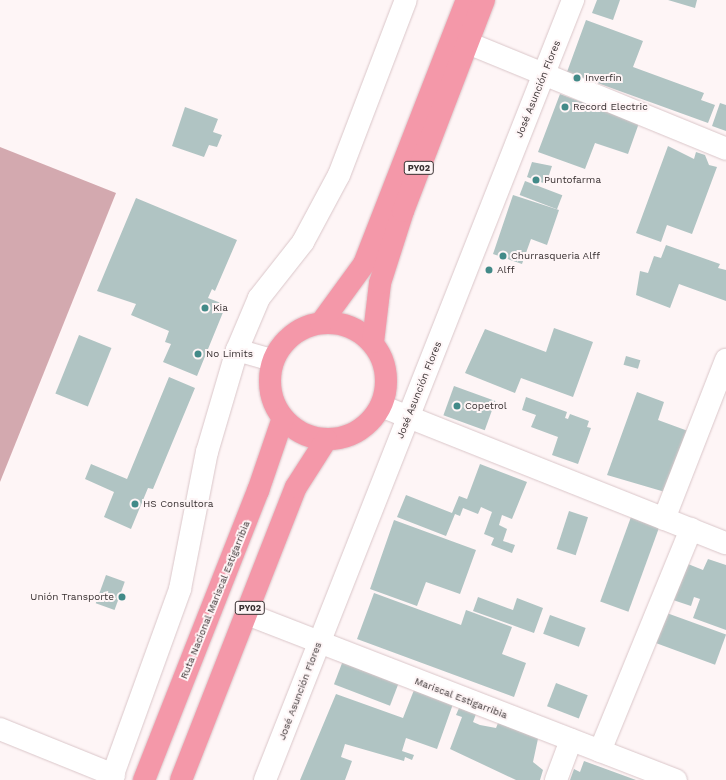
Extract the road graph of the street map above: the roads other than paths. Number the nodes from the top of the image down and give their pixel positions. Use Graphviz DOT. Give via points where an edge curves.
graph roads {
  1 [pos="406,0"];
  2 [pos="467,0"];
  3 [pos="484,0"];
  4 [pos="574,0"];
  5 [pos="468,43"];
  6 [pos="544,74"];
  7 [pos="726,149"];
  8 [pos="321,323"];
  9 [pos="373,342"];
  10 [pos="237,350"];
  11 [pos="272,360"];
  12 [pos="726,360"];
  13 [pos="381,406"];
  14 [pos="408,417"];
  15 [pos="283,418"];
  16 [pos="326,440"];
  17 [pos="664,518"];
  18 [pos="691,529"];
  19 [pos="726,543"];
  20 [pos="247,614"];
  21 [pos="319,643"];
  22 [pos="0,729"];
  23 [pos="572,740"];
  24 [pos="600,751"];
  25 [pos="112,777"];
  26 [pos="144,780"];
  27 [pos="181,780"];
  28 [pos="265,780"];
  29 [pos="556,780"];
  30 [pos="676,780"];
  1 -- 10 [label="street" via="339,175 303,242 259,298"];
  2 -- 8 [label="highway, PY02" via="364,264"];
  3 -- 5 [label="highway, PY02"];
  4 -- 6 [label="street, José Asunción Flores"];
  5 -- 6 [label="street"];
  5 -- 9 [label="highway, PY02" via="400,218 380,283"];
  6 -- 7 [label="street"];
  6 -- 14 [label="street, José Asunción Flores"];
  8 -- 9 [label="highway" via="349,325"];
  8 -- 11 [label="highway" via="305,326 291,334"];
  9 -- 13 [label="highway" via="386,370 386,389"];
  10 -- 11 [label="street"];
  10 -- 25 [label="street" via="208,452 180,588"];
  11 -- 15 [label="highway" via="269,390"];
  12 -- 17 [label="street"];
  13 -- 14 [label="street"];
  13 -- 16 [label="highway" via="358,431"];
  14 -- 17 [label="street"];
  14 -- 21 [label="street, José Asunción Flores"];
  15 -- 16 [label="highway" via="301,434"];
  15 -- 26 [label="highway, Ruta Nacional Mariscal Estigarribia" via="258,491"];
  16 -- 20 [label="highway, PY02" via="296,487"];
  17 -- 18 [label="street"];
  18 -- 19 [label="street"];
  18 -- 24 [label="street"];
  20 -- 21 [label="street, Mariscal Estigarribia"];
  20 -- 27 [label="highway, PY02"];
  21 -- 23 [label="street, Mariscal Estigarribia"];
  21 -- 28 [label="street, José Asunción Flores"];
  22 -- 25 [label="street"];
  23 -- 24 [label="street, Mariscal Estigarribia"];
  23 -- 29 [label="street"];
  24 -- 30 [label="street, Mariscal Estigarribia"];
}
